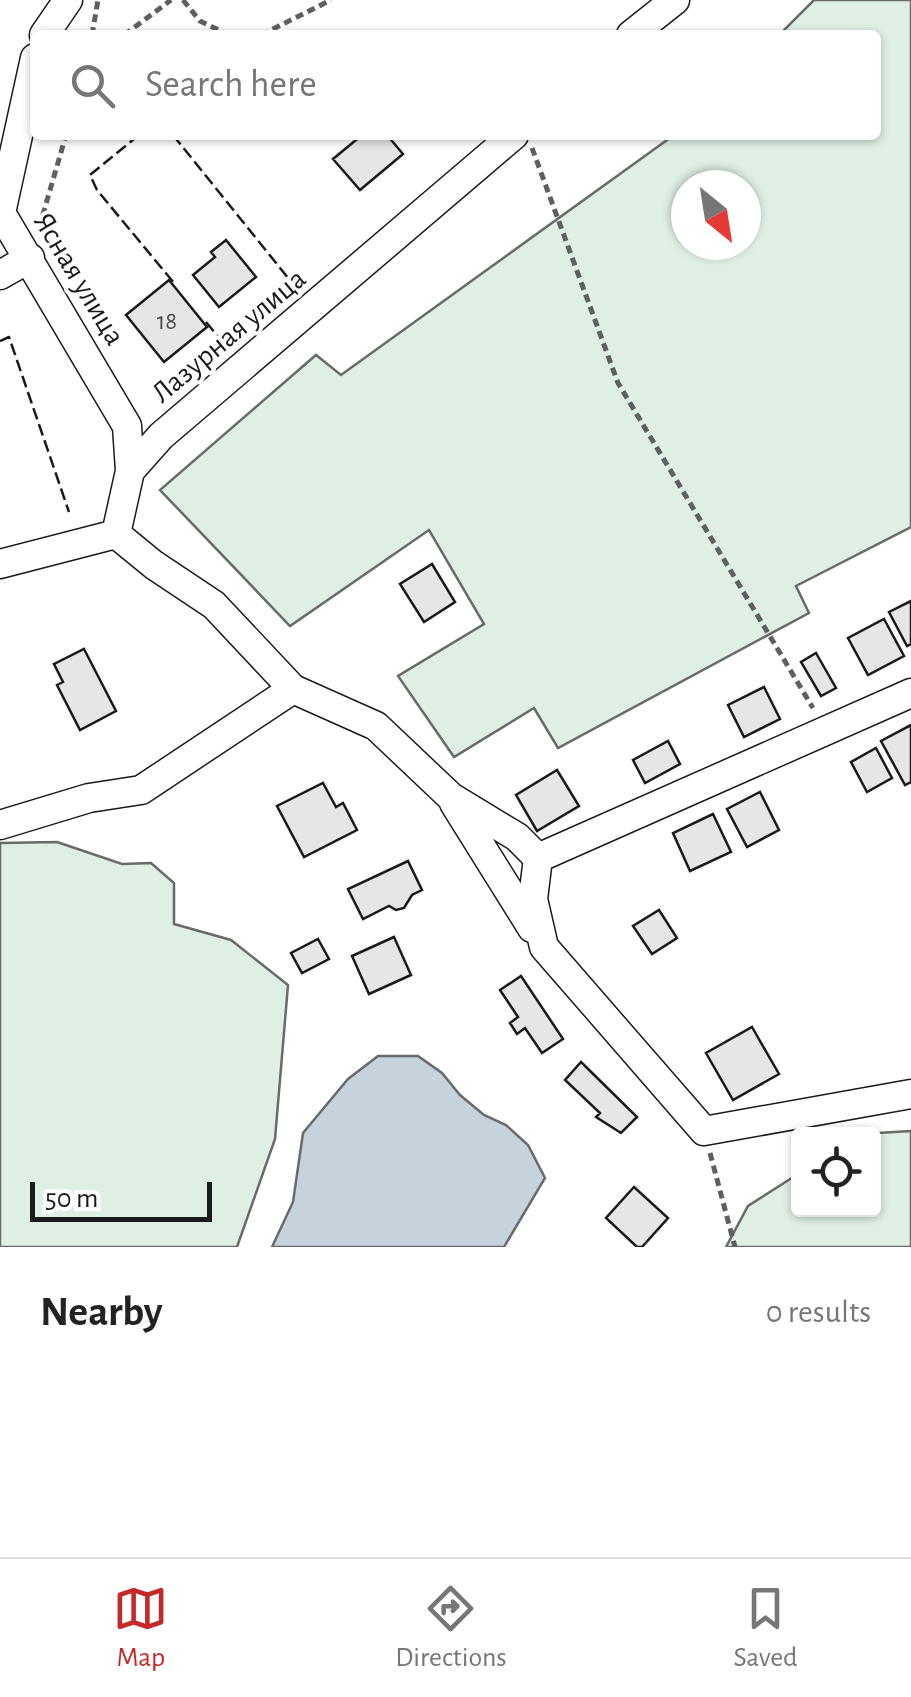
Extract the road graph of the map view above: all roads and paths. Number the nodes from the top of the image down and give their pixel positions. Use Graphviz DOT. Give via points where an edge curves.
graph roads {
  1 [pos="68,0"];
  2 [pos="98,0"];
  3 [pos="172,0"];
  4 [pos="183,0"];
  5 [pos="332,0"];
  6 [pos="675,0"];
  7 [pos="47,30"];
  8 [pos="93,30"];
  9 [pos="131,30"];
  10 [pos="218,30"];
  11 [pos="271,30"];
  12 [pos="637,30"];
  13 [pos="30,79"];
  14 [pos="65,140"];
  15 [pos="508,140"];
  16 [pos="530,140"];
  17 [pos="1,204"];
  18 [pos="30,258"];
  19 [pos="0,275"];
  20 [pos="130,471"];
  21 [pos="116,534"];
  22 [pos="0,564"];
  23 [pos="293,689"];
  24 [pos="911,693"];
  25 [pos="828,732"];
  26 [pos="451,798"];
  27 [pos="0,825"];
  28 [pos="538,858"];
  29 [pos="544,947"];
  30 [pos="911,1094"];
  31 [pos="704,1130"];
  32 [pos="734,1247"];
  1 -- 7 [label="street"];
  2 -- 8 [label="path"];
  3 -- 9 [label="path"];
  4 -- 10 [label="path"];
  5 -- 11 [label="path"];
  6 -- 12 [label="street"];
  13 -- 17 [label="street, Ясная улица"];
  14 -- 18 [label="path"];
  15 -- 20 [label="street, Лазурная улица" via="162,436"];
  16 -- 25 [label="path" via="618,384"];
  17 -- 18 [label="street, Ясная улица"];
  18 -- 19 [label="street"];
  18 -- 20 [label="street, Ясная улица" via="127,426"];
  20 -- 21 [label="street"];
  21 -- 22 [label="street"];
  21 -- 23 [label="street" via="214,605"];
  23 -- 26 [label="street" via="376,726"];
  23 -- 27 [label="street" via="141,790"];
  24 -- 25 [label="street"];
  25 -- 28 [label="street"];
  26 -- 28 [label="street" via="517,837"];
  26 -- 29 [label="street"];
  28 -- 29 [label="street" via="533,898"];
  29 -- 31 [label="street"];
  30 -- 31 [label="street"];
  31 -- 32 [label="path"];
}
